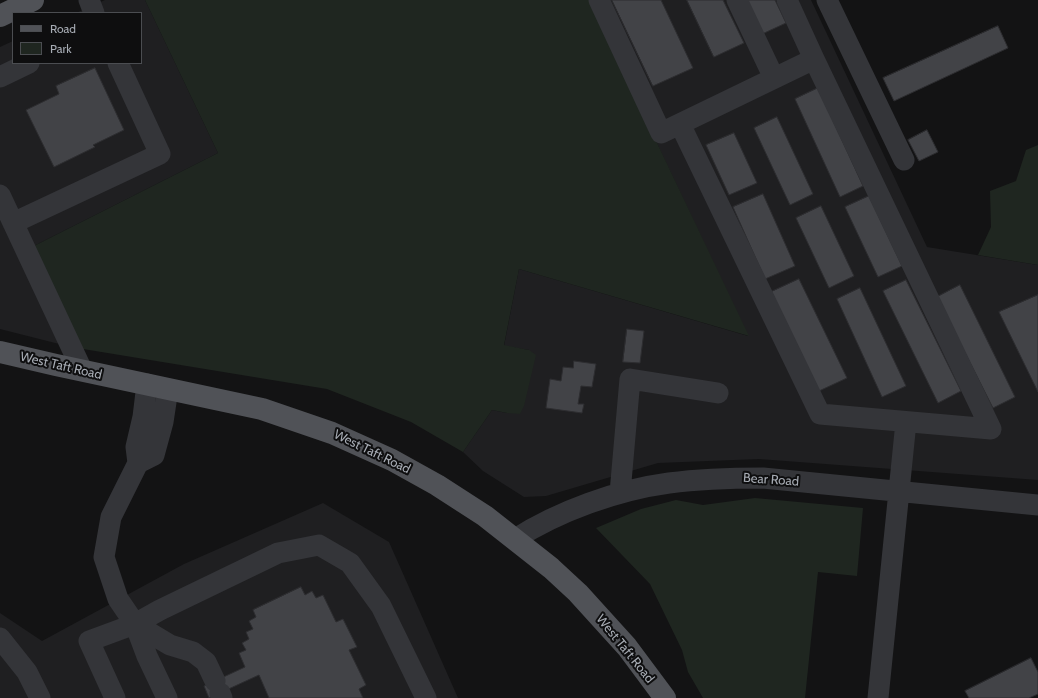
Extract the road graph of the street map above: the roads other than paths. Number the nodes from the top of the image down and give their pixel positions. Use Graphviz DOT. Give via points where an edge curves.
graph roads {
  1 [pos="33,0"];
  2 [pos="599,0"];
  3 [pos="736,0"];
  4 [pos="787,0"];
  5 [pos="827,0"];
  6 [pos="0,16"];
  7 [pos="814,59"];
  8 [pos="27,64"];
  9 [pos="118,64"];
  10 [pos="0,77"];
  11 [pos="774,78"];
  12 [pos="680,124"];
  13 [pos="904,160"];
  14 [pos="0,195"];
  15 [pos="13,222"];
  16 [pos="0,352"];
  17 [pos="82,370"];
  18 [pos="157,386"];
  19 [pos="718,393"];
  20 [pos="906,422"];
  21 [pos="899,491"];
  22 [pos="620,493"];
  23 [pos="1038,505"];
  24 [pos="515,539"];
  25 [pos="135,624"];
  26 [pos="0,638"];
  27 [pos="219,691"];
  28 [pos="40,698"];
  29 [pos="115,698"];
  30 [pos="167,698"];
  31 [pos="426,698"];
  32 [pos="665,698"];
  33 [pos="878,698"];
  1 -- 6 [label="main road"];
  2 -- 12 [label="street" via="661,133"];
  3 -- 11 [label="street"];
  4 -- 7 [label="street"];
  5 -- 13 [label="street"];
  7 -- 11 [label="street"];
  7 -- 20 [label="street" via="991,429"];
  8 -- 10 [label="street"];
  9 -- 15 [label="street" via="160,154"];
  11 -- 12 [label="street"];
  12 -- 20 [label="street" via="820,414"];
  14 -- 15 [label="street"];
  15 -- 17 [label="street"];
  16 -- 17 [label="main road, West Taft Road"];
  17 -- 18 [label="main road, West Taft Road"];
  18 -- 24 [label="main road, West Taft Road" via="262,409 332,433 392,460 437,485"];
  18 -- 25 [label="street" via="142,417 136,447 138,463 111,517 104,556 118,599"];
  19 -- 22 [label="street" via="630,379"];
  20 -- 21 [label="street"];
  21 -- 22 [label="street, Bear Road" via="763,478 727,478 668,483"];
  21 -- 23 [label="street, Bear Road"];
  21 -- 33 [label="street"];
  22 -- 24 [label="street, Bear Road" via="563,513"];
  24 -- 32 [label="main road, West Taft Road" via="578,593 627,647"];
  25 -- 27 [label="street" via="170,644 193,652 206,662"];
  25 -- 29 [label="street" via="89,641"];
  25 -- 30 [label="street"];
  25 -- 31 [label="street" via="278,552 319,545 350,563 381,606"];
  26 -- 28 [label="street" via="27,672"];
}
